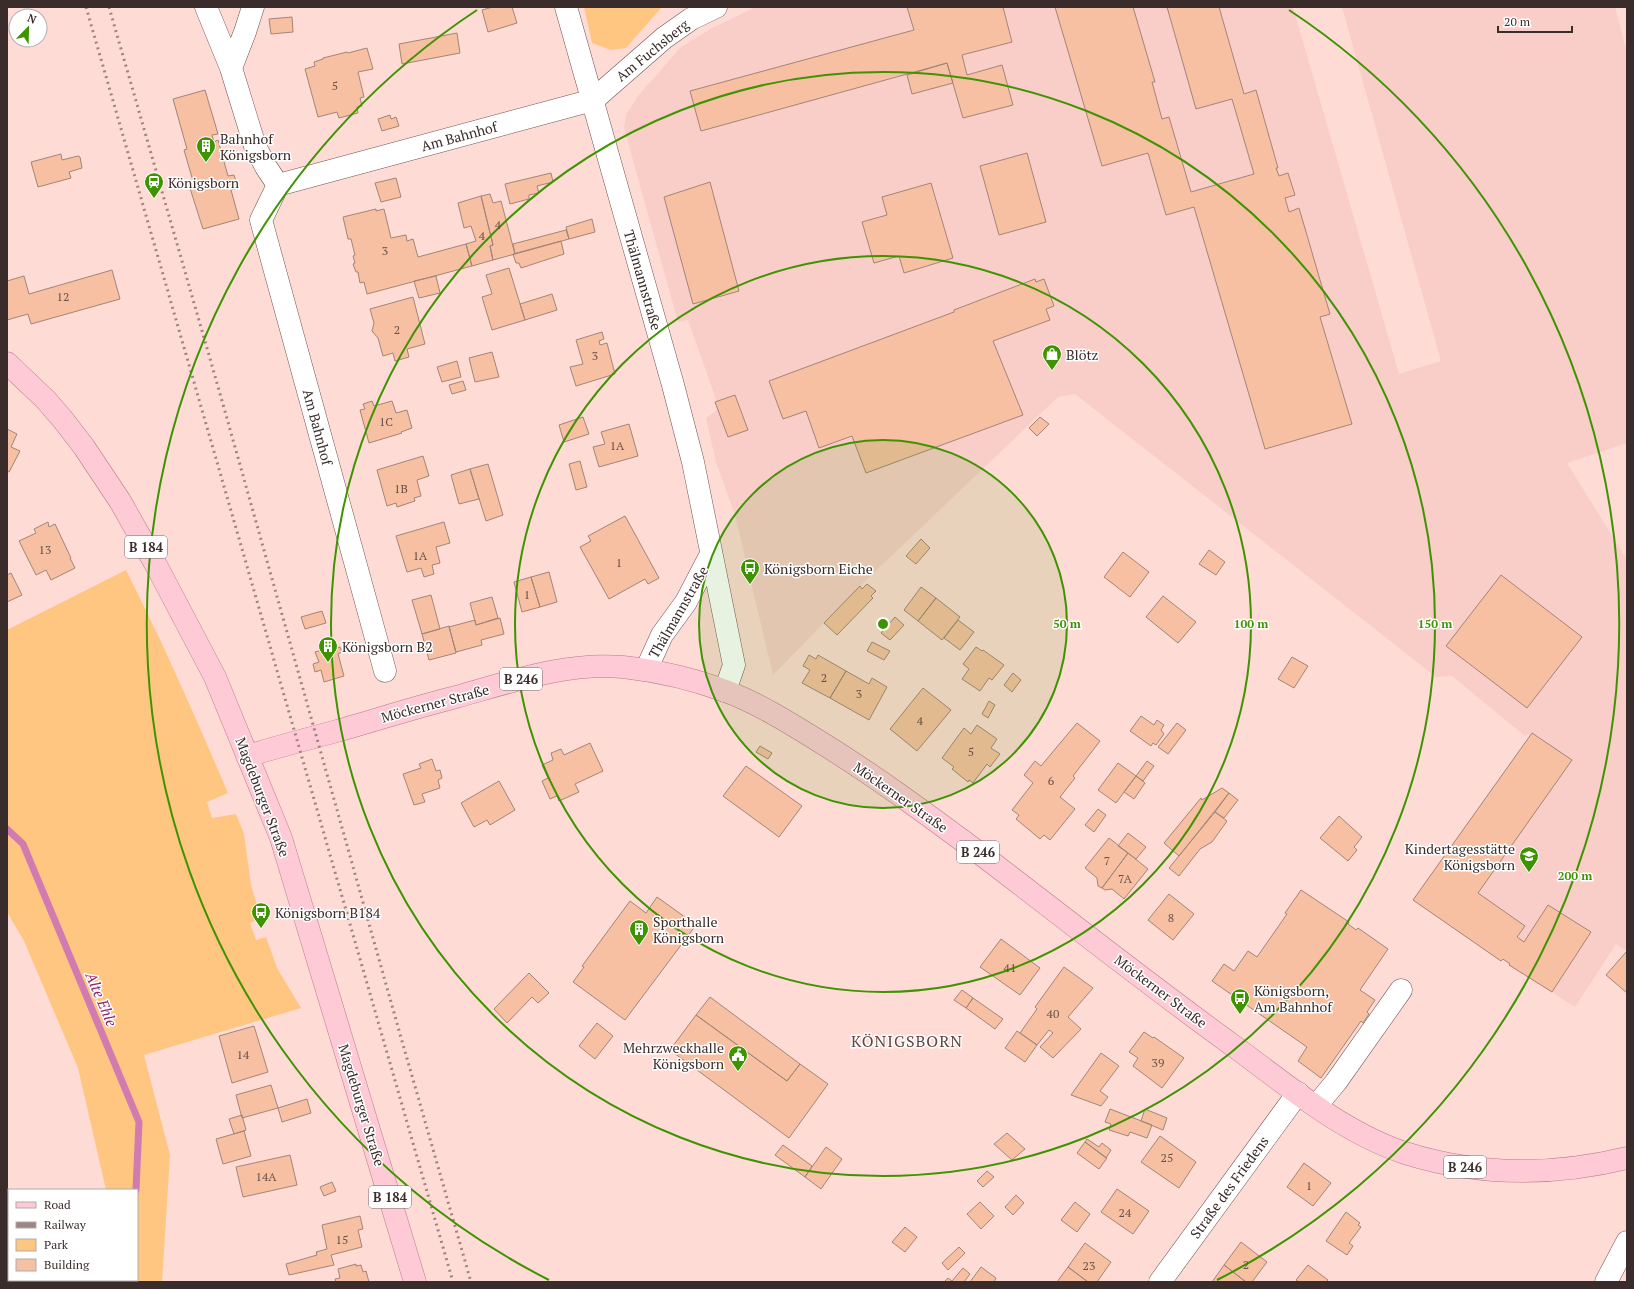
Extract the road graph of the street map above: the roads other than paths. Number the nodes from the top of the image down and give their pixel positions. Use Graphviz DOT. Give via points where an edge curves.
graph roads {
  1 [pos="206,7"];
  2 [pos="253,7"];
  3 [pos="566,7"];
  4 [pos="716,7"];
  5 [pos="231,68"];
  6 [pos="593,100"];
  7 [pos="278,185"];
  8 [pos="7,363"];
  9 [pos="711,554"];
  10 [pos="646,670"];
  11 [pos="385,671"];
  12 [pos="725,690"];
  13 [pos="247,756"];
  14 [pos="1401,990"];
  15 [pos="1298,1093"];
  16 [pos="1316,1106"];
  17 [pos="1627,1158"];
  18 [pos="1627,1242"];
  19 [pos="415,1282"];
  20 [pos="1160,1282"];
  21 [pos="1606,1282"];
  1 -- 5 [label="street"];
  2 -- 5 [label="street"];
  3 -- 6 [label="street, Thälmannstraße"];
  4 -- 6 [label="street, Am Fuchsberg" via="691,19 664,38"];
  5 -- 7 [label="street" via="255,146"];
  6 -- 7 [label="street, Am Bahnhof"];
  6 -- 9 [label="street, Thälmannstraße" via="691,454"];
  7 -- 11 [label="street, Am Bahnhof" via="261,220"];
  8 -- 13 [label="main road, Magdeburger Straße / B 184" via="64,421 120,501 215,677"];
  9 -- 10 [label="street, Thälmannstraße" via="686,602 662,635"];
  9 -- 12 [label="street, Thälmannstraße" via="734,665"];
  10 -- 12 [label="main road, Möckerner Straße / B 246" via="676,675"];
  10 -- 13 [label="main road, Möckerner Straße / B 246" via="619,667 573,668 536,675"];
  12 -- 15 [label="main road, Möckerner Straße / B 246" via="798,728 897,792"];
  13 -- 19 [label="main road, Magdeburger Straße / B 184" via="281,838"];
  14 -- 16 [label="street"];
  15 -- 16 [label="main road, Möckerner Straße / B 246"];
  15 -- 20 [label="street, Straße des Friedens"];
  16 -- 17 [label="main road, Möckerner Straße / B 246" via="1358,1132 1390,1147 1469,1168 1540,1171"];
  18 -- 21 [label="street"];
}
